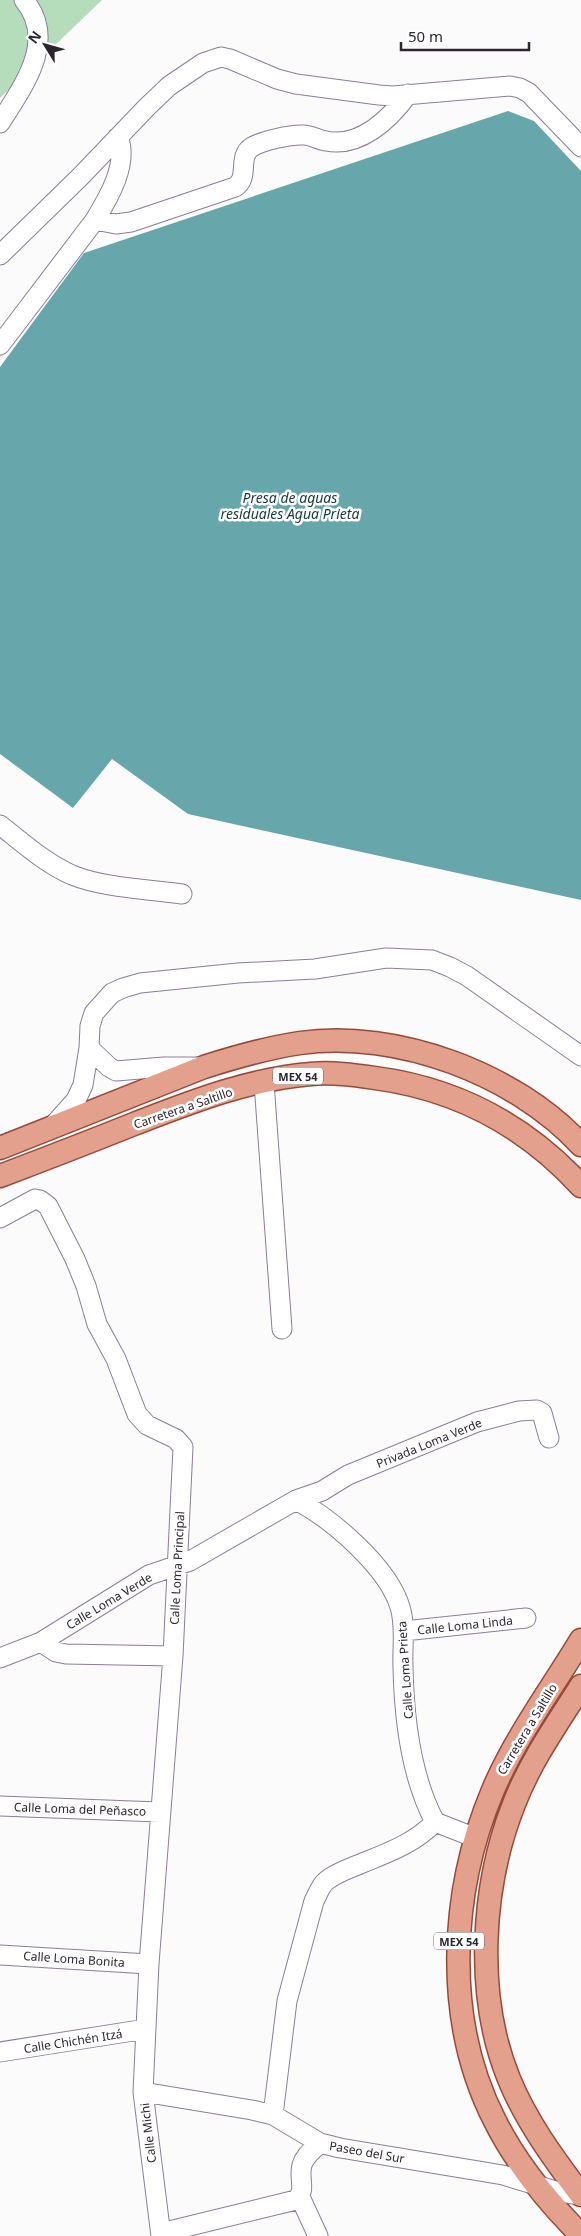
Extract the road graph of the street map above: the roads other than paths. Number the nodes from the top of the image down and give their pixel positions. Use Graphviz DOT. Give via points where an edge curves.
graph roads {
  1 [pos="24,0"];
  2 [pos="408,94"];
  3 [pos="0,123"];
  4 [pos="118,137"];
  5 [pos="581,147"];
  6 [pos="95,220"];
  7 [pos="0,256"];
  8 [pos="0,345"];
  9 [pos="0,825"];
  10 [pos="182,894"];
  11 [pos="89,1048"];
  12 [pos="581,1056"];
  13 [pos="204,1067"];
  14 [pos="264,1083"];
  15 [pos="49,1130"];
  16 [pos="581,1145"];
  17 [pos="0,1148"];
  18 [pos="0,1176"];
  19 [pos="581,1186"];
  20 [pos="0,1218"];
  21 [pos="282,1329"];
  22 [pos="549,1438"];
  23 [pos="296,1500"];
  24 [pos="177,1566"];
  25 [pos="526,1618"];
  26 [pos="404,1631"];
  27 [pos="581,1640"];
  28 [pos="41,1642"];
  29 [pos="173,1656"];
  30 [pos="0,1658"];
  31 [pos="581,1686"];
  32 [pos="0,1806"];
  33 [pos="159,1812"];
  34 [pos="435,1822"];
  35 [pos="476,1838"];
  36 [pos="0,1955"];
  37 [pos="148,1964"];
  38 [pos="146,2029"];
  39 [pos="0,2052"];
  40 [pos="144,2092"];
  41 [pos="272,2116"];
  42 [pos="320,2143"];
  43 [pos="538,2186"];
  44 [pos="581,2195"];
  45 [pos="300,2197"];
  46 [pos="161,2234"];
  47 [pos="318,2236"];
  48 [pos="581,2236"];
  1 -- 3 [label="street" via="37,22 37,58"];
  2 -- 4 [label="street" via="379,95 296,84 221,58 203,63 186,74 146,107"];
  2 -- 5 [label="street" via="510,86 520,88 529,93"];
  2 -- 6 [label="street" via="387,119 359,137 326,142 306,135 293,135 254,146 245,154 242,180 235,187 131,222 116,224"];
  4 -- 6 [label="street" via="122,145 121,161"];
  4 -- 7 [label="street"];
  6 -- 8 [label="street"];
  9 -- 10 [label="street" via="46,860 74,876"];
  11 -- 12 [label="street" via="94,1013 112,993 140,983 315,969 386,958 415,958 441,963 467,976"];
  11 -- 13 [label="street" via="116,1071"];
  11 -- 15 [label="street" via="80,1093"];
  13 -- 15 [label="main road, MEX 54"];
  13 -- 16 [label="main road, MEX 54" via="301,1043 362,1043 409,1049 469,1068 497,1081 551,1118"];
  14 -- 18 [label="main road, Carretera a Saltillo / MEX 54" via="184,1105"];
  14 -- 19 [label="main road, Carretera a Saltillo / MEX 54" via="310,1074 337,1074 400,1081 435,1090 480,1108 506,1123 560,1163"];
  14 -- 21 [label="street"];
  15 -- 17 [label="main road, MEX 54"];
  20 -- 24 [label="street, Calle Loma Principal" via="35,1199 48,1206 75,1259 97,1324 116,1358 136,1414 147,1425 182,1444"];
  22 -- 23 [label="street, Privada Loma Verde" via="545,1418 539,1411 507,1414 477,1422"];
  23 -- 24 [label="street, Calle Loma Verde"];
  23 -- 26 [label="street, Calle Loma Prieta" via="331,1522 392,1586"];
  24 -- 28 [label="street, Calle Loma Verde" via="148,1575"];
  24 -- 29 [label="street, Calle Loma Principal"];
  25 -- 26 [label="street, Calle Loma Linda"];
  26 -- 34 [label="street, Calle Loma Prieta" via="402,1667 414,1772"];
  27 -- 35 [label="main road, Carretera a Saltillo / MEX 54" via="505,1764"];
  28 -- 29 [label="street" via="56,1652 66,1654"];
  28 -- 30 [label="street, Calle Loma Verde"];
  29 -- 33 [label="street, Calle Loma Principal"];
  31 -- 44 [label="main road, Carretera a Saltillo / MEX 54" via="527,1775 501,1841 490,1893 487,1960 492,2019 509,2080 535,2129"];
  32 -- 33 [label="street, Calle Loma del Peñasco"];
  33 -- 37 [label="street, Calle Loma Principal"];
  34 -- 35 [label="street"];
  34 -- 41 [label="street" via="415,1839 390,1853 336,1874 320,1889 290,1988"];
  35 -- 43 [label="main road, Carretera a Saltillo / MEX 54" via="460,1925 458,1962 464,2028 473,2064 494,2120"];
  36 -- 37 [label="street, Calle Loma Bonita"];
  37 -- 38 [label="street, Calle Loma Principal"];
  38 -- 39 [label="street, Calle Chichén Itzá"];
  38 -- 40 [label="street, Calle Michi"];
  40 -- 41 [label="street, Paseo del Sur"];
  40 -- 46 [label="street, Calle Michi"];
  41 -- 42 [label="street, Paseo del Sur"];
  42 -- 43 [label="street, Paseo del Sur" via="508,2176"];
  42 -- 45 [label="street" via="302,2165"];
  43 -- 44 [label="street, Paseo del Sur"];
  43 -- 48 [label="main road, Carretera a Saltillo / MEX 54"];
  45 -- 46 [label="street" via="292,2202"];
  45 -- 47 [label="street"];
}
